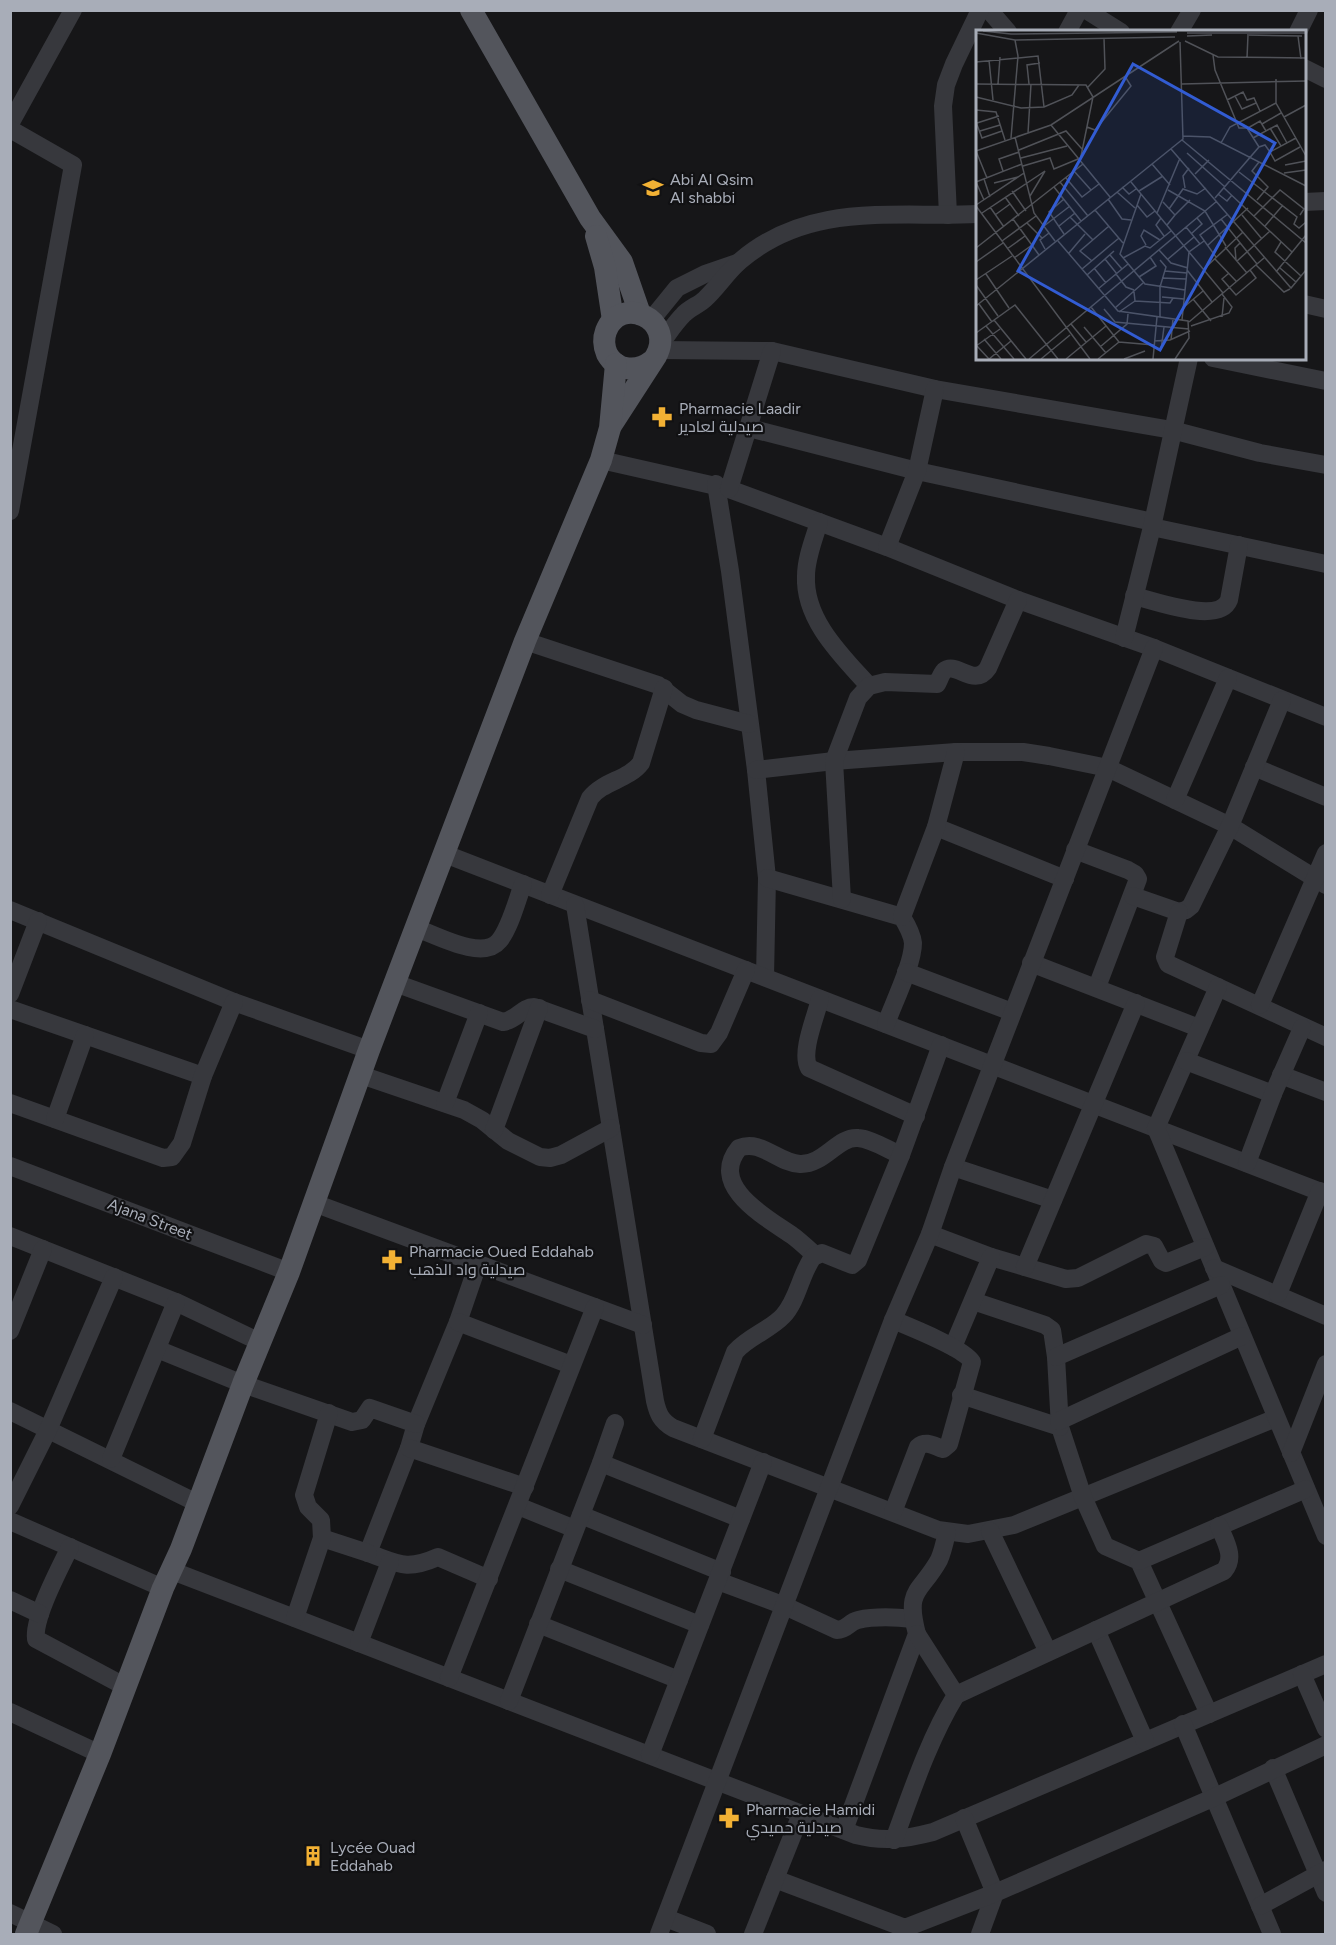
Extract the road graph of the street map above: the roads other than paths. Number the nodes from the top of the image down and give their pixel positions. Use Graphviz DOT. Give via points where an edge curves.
graph roads {
  1 [pos="74,10"];
  2 [pos="471,10"];
  3 [pos="980,10"];
  4 [pos="989,10"];
  5 [pos="1079,10"];
  6 [pos="1086,10"];
  7 [pos="1191,10"];
  8 [pos="1006,30"];
  9 [pos="1068,30"];
  10 [pos="1118,30"];
  11 [pos="1180,30"];
  12 [pos="1306,69"];
  13 [pos="1326,79"];
  14 [pos="10,124"];
  15 [pos="10,129"];
  16 [pos="1326,201"];
  17 [pos="1306,202"];
  18 [pos="976,214"];
  19 [pos="948,215"];
  20 [pos="590,218"];
  21 [pos="739,262"];
  22 [pos="1306,304"];
  23 [pos="1326,309"];
  24 [pos="646,317"];
  25 [pos="613,320"];
  26 [pos="772,351"];
  27 [pos="657,352"];
  28 [pos="1188,360"];
  29 [pos="1222,360"];
  30 [pos="616,364"];
  31 [pos="1326,381"];
  32 [pos="935,389"];
  33 [pos="610,428"];
  34 [pos="749,428"];
  35 [pos="1172,430"];
  36 [pos="601,460"];
  37 [pos="1326,465"];
  38 [pos="917,471"];
  39 [pos="723,486"];
  40 [pos="10,511"];
  41 [pos="819,522"];
  42 [pos="1152,524"];
  43 [pos="1239,545"];
  44 [pos="887,547"];
  45 [pos="1326,564"];
  46 [pos="1134,596"];
  47 [pos="1018,600"];
  48 [pos="1124,638"];
  49 [pos="525,641"];
  50 [pos="1154,648"];
  51 [pos="1228,678"];
  52 [pos="869,686"];
  53 [pos="664,688"];
  54 [pos="1282,700"];
  55 [pos="1326,717"];
  56 [pos="749,724"];
  57 [pos="956,752"];
  58 [pos="834,761"];
  59 [pos="1254,767"];
  60 [pos="1108,768"];
  61 [pos="756,770"];
  62 [pos="1326,796"];
  63 [pos="1175,800"];
  64 [pos="1230,826"];
  65 [pos="936,827"];
  66 [pos="1075,850"];
  67 [pos="445,854"];
  68 [pos="1326,854"];
  69 [pos="767,878"];
  70 [pos="1065,879"];
  71 [pos="1321,881"];
  72 [pos="523,884"];
  73 [pos="550,895"];
  74 [pos="1133,896"];
  75 [pos="842,899"];
  76 [pos="575,904"];
  77 [pos="10,909"];
  78 [pos="1179,912"];
  79 [pos="903,917"];
  80 [pos="38,921"];
  81 [pos="416,928"];
  82 [pos="1031,963"];
  83 [pos="746,970"];
  84 [pos="906,972"];
  85 [pos="765,977"];
  86 [pos="395,983"];
  87 [pos="1097,987"];
  88 [pos="1218,987"];
  89 [pos="10,994"];
  90 [pos="820,999"];
  91 [pos="590,1000"];
  92 [pos="234,1002"];
  93 [pos="1136,1003"];
  94 [pos="1260,1005"];
  95 [pos="538,1008"];
  96 [pos="10,1009"];
  97 [pos="1012,1012"];
  98 [pos="479,1013"];
  99 [pos="886,1024"];
  100 [pos="1199,1028"];
  101 [pos="1302,1028"];
  102 [pos="595,1029"];
  103 [pos="85,1035"];
  104 [pos="1326,1037"];
  105 [pos="941,1045"];
  106 [pos="369,1050"];
  107 [pos="1186,1061"];
  108 [pos="993,1066"];
  109 [pos="361,1074"];
  110 [pos="203,1076"];
  111 [pos="1281,1076"];
  112 [pos="1326,1092"];
  113 [pos="1273,1094"];
  114 [pos="10,1102"];
  115 [pos="445,1103"];
  116 [pos="1094,1104"];
  117 [pos="916,1116"];
  118 [pos="55,1119"];
  119 [pos="611,1128"];
  120 [pos="1156,1128"];
  121 [pos="494,1130"];
  122 [pos="901,1155"];
  123 [pos="1247,1163"];
  124 [pos="10,1166"];
  125 [pos="953,1167"];
  126 [pos="1323,1193"];
  127 [pos="1053,1200"];
  128 [pos="314,1203"];
  129 [pos="930,1234"];
  130 [pos="10,1236"];
  131 [pos="1205,1247"];
  132 [pos="44,1249"];
  133 [pos="815,1255"];
  134 [pos="991,1257"];
  135 [pos="478,1264"];
  136 [pos="1025,1267"];
  137 [pos="1214,1268"];
  138 [pos="289,1272"];
  139 [pos="114,1277"];
  140 [pos="1221,1285"];
  141 [pos="1278,1294"];
  142 [pos="973,1301"];
  143 [pos="176,1302"];
  144 [pos="595,1307"];
  145 [pos="1326,1316"];
  146 [pos="894,1320"];
  147 [pos="459,1322"];
  148 [pos="643,1325"];
  149 [pos="10,1331"];
  150 [pos="1242,1336"];
  151 [pos="260,1342"];
  152 [pos="953,1347"];
  153 [pos="157,1349"];
  154 [pos="1056,1357"];
  155 [pos="1326,1364"];
  156 [pos="571,1365"];
  157 [pos="243,1384"];
  158 [pos="962,1395"];
  159 [pos="10,1412"];
  160 [pos="329,1413"];
  161 [pos="1276,1418"];
  162 [pos="615,1423"];
  163 [pos="416,1424"];
  164 [pos="1060,1424"];
  165 [pos="48,1430"];
  166 [pos="702,1440"];
  167 [pos="409,1448"];
  168 [pos="1291,1453"];
  169 [pos="111,1459"];
  170 [pos="763,1462"];
  171 [pos="601,1463"];
  172 [pos="525,1487"];
  173 [pos="829,1488"];
  174 [pos="1306,1489"];
  175 [pos="1083,1497"];
  176 [pos="197,1503"];
  177 [pos="10,1506"];
  178 [pos="518,1506"];
  179 [pos="893,1512"];
  180 [pos="741,1519"];
  181 [pos="10,1521"];
  182 [pos="578,1522"];
  183 [pos="1219,1526"];
  184 [pos="990,1531"];
  185 [pos="947,1532"];
  186 [pos="1326,1536"];
  187 [pos="322,1538"];
  188 [pos="70,1547"];
  189 [pos="368,1553"];
  190 [pos="1139,1561"];
  191 [pos="390,1562"];
  192 [pos="559,1569"];
  193 [pos="720,1576"];
  194 [pos="167,1579"];
  195 [pos="489,1580"];
  196 [pos="10,1600"];
  197 [pos="1158,1603"];
  198 [pos="784,1606"];
  199 [pos="40,1614"];
  200 [pos="295,1618"];
  201 [pos="538,1624"];
  202 [pos="700,1624"];
  203 [pos="915,1626"];
  204 [pos="1096,1630"];
  205 [pos="359,1643"];
  206 [pos="1048,1652"];
  207 [pos="1326,1664"];
  208 [pos="1302,1674"];
  209 [pos="449,1678"];
  210 [pos="679,1680"];
  211 [pos="126,1687"];
  212 [pos="956,1695"];
  213 [pos="509,1701"];
  214 [pos="10,1712"];
  215 [pos="1209,1714"];
  216 [pos="1184,1724"];
  217 [pos="1326,1729"];
  218 [pos="1145,1741"];
  219 [pos="1326,1745"];
  220 [pos="100,1754"];
  221 [pos="650,1755"];
  222 [pos="1273,1768"];
  223 [pos="716,1781"];
  224 [pos="1215,1797"];
  225 [pos="801,1814"];
  226 [pos="964,1818"];
  227 [pos="844,1830"];
  228 [pos="894,1840"];
  229 [pos="1322,1872"];
  230 [pos="775,1879"];
  231 [pos="995,1893"];
  232 [pos="1326,1893"];
  233 [pos="1260,1906"];
  234 [pos="22,1923"];
  235 [pos="663,1926"];
  236 [pos="904,1931"];
  237 [pos="53,1935"];
  238 [pos="707,1935"];
  239 [pos="753,1935"];
  240 [pos="980,1935"];
  241 [pos="1272,1935"];
  1 -- 14 [label="street"];
  2 -- 20 [label="main road"];
  3 -- 19 [label="street" via="946,85 943,106"];
  4 -- 8 [label="street"];
  5 -- 9 [label="street"];
  6 -- 10 [label="street"];
  7 -- 11 [label="street"];
  12 -- 13 [label="street"];
  15 -- 40 [label="street" via="73,165"];
  16 -- 17 [label="street"];
  18 -- 19 [label="street"];
  19 -- 21 [label="street" via="848,216 813,222 765,243"];
  20 -- 24 [label="main road" via="622,262"];
  20 -- 25 [label="main road" via="605,267"];
  21 -- 24 [label="street" via="677,288"];
  21 -- 27 [label="street" via="705,299 684,314"];
  22 -- 23 [label="street"];
  24 -- 25 [label="main road" via="627,313"];
  24 -- 27 [label="main road" via="659,331"];
  25 -- 30 [label="main road" via="604,341 607,354"];
  26 -- 27 [label="street"];
  26 -- 32 [label="street"];
  26 -- 34 [label="street"];
  27 -- 30 [label="main road" via="641,368 628,369"];
  27 -- 33 [label="main road"];
  28 -- 35 [label="street"];
  29 -- 31 [label="street"];
  30 -- 33 [label="main road"];
  32 -- 35 [label="street"];
  32 -- 38 [label="street"];
  33 -- 36 [label="main road"];
  34 -- 38 [label="street"];
  34 -- 39 [label="street"];
  35 -- 37 [label="street"];
  35 -- 42 [label="street"];
  36 -- 39 [label="street"];
  36 -- 49 [label="main road"];
  38 -- 42 [label="street"];
  38 -- 44 [label="street"];
  39 -- 41 [label="street"];
  39 -- 56 [label="street"];
  41 -- 44 [label="street"];
  41 -- 52 [label="street" via="806,576 811,604 830,641"];
  42 -- 43 [label="street"];
  42 -- 46 [label="street"];
  43 -- 45 [label="street"];
  43 -- 46 [label="street" via="1228,604 1220,610 1203,612"];
  44 -- 47 [label="street"];
  46 -- 48 [label="street"];
  47 -- 48 [label="street"];
  47 -- 52 [label="street" via="982,675 947,669 932,686 885,682"];
  48 -- 50 [label="street"];
  49 -- 53 [label="street"];
  49 -- 67 [label="main road"];
  50 -- 51 [label="street"];
  50 -- 60 [label="street"];
  51 -- 54 [label="street"];
  51 -- 63 [label="street"];
  52 -- 58 [label="street" via="858,698"];
  53 -- 56 [label="street" via="689,707"];
  53 -- 73 [label="street" via="641,764 590,798"];
  54 -- 55 [label="street"];
  54 -- 59 [label="street"];
  56 -- 61 [label="street"];
  57 -- 58 [label="street"];
  57 -- 60 [label="street" via="1023,752"];
  57 -- 65 [label="street"];
  58 -- 61 [label="street"];
  58 -- 75 [label="street"];
  59 -- 62 [label="street"];
  59 -- 64 [label="street"];
  60 -- 63 [label="street"];
  60 -- 66 [label="street"];
  61 -- 69 [label="street"];
  63 -- 64 [label="street"];
  64 -- 71 [label="street"];
  64 -- 78 [label="street" via="1193,902"];
  65 -- 70 [label="street"];
  65 -- 79 [label="street"];
  66 -- 70 [label="street"];
  66 -- 74 [label="street" via="1136,874"];
  67 -- 72 [label="street"];
  67 -- 81 [label="main road"];
  68 -- 71 [label="street"];
  69 -- 75 [label="street"];
  69 -- 85 [label="street"];
  70 -- 82 [label="street"];
  71 -- 94 [label="street"];
  72 -- 73 [label="street"];
  72 -- 81 [label="street" via="501,940 487,949 477,950"];
  73 -- 76 [label="street"];
  74 -- 78 [label="street"];
  74 -- 87 [label="street"];
  75 -- 79 [label="street"];
  76 -- 83 [label="street"];
  76 -- 91 [label="street"];
  77 -- 80 [label="street"];
  78 -- 88 [label="street" via="1165,961"];
  79 -- 84 [label="street" via="913,945"];
  80 -- 89 [label="street"];
  80 -- 92 [label="street"];
  81 -- 86 [label="main road"];
  82 -- 87 [label="street"];
  82 -- 97 [label="street"];
  83 -- 85 [label="street"];
  83 -- 91 [label="street" via="711,1044"];
  84 -- 97 [label="street"];
  84 -- 99 [label="street"];
  85 -- 90 [label="street"];
  86 -- 98 [label="street"];
  86 -- 106 [label="main road"];
  87 -- 93 [label="street"];
  88 -- 94 [label="street"];
  88 -- 100 [label="street"];
  90 -- 99 [label="street"];
  90 -- 117 [label="street" via="806,1049 809,1068"];
  91 -- 102 [label="street"];
  92 -- 106 [label="street"];
  92 -- 110 [label="street"];
  93 -- 100 [label="street"];
  93 -- 116 [label="street"];
  94 -- 101 [label="street"];
  95 -- 98 [label="street" via="527,1007 507,1022"];
  95 -- 102 [label="street"];
  95 -- 121 [label="street"];
  96 -- 103 [label="street"];
  97 -- 108 [label="street"];
  98 -- 115 [label="street"];
  99 -- 105 [label="street"];
  100 -- 107 [label="street"];
  101 -- 104 [label="street"];
  101 -- 111 [label="street"];
  102 -- 119 [label="street"];
  103 -- 110 [label="street"];
  103 -- 118 [label="street"];
  105 -- 108 [label="street"];
  105 -- 117 [label="street"];
  106 -- 109 [label="main road"];
  107 -- 113 [label="street"];
  107 -- 120 [label="street"];
  108 -- 116 [label="street"];
  108 -- 125 [label="street"];
  109 -- 115 [label="street"];
  109 -- 128 [label="main road"];
  110 -- 118 [label="street" via="183,1143 168,1159"];
  111 -- 112 [label="street"];
  111 -- 113 [label="street"];
  113 -- 123 [label="street"];
  114 -- 118 [label="street"];
  115 -- 121 [label="street" via="474,1115"];
  116 -- 120 [label="street"];
  116 -- 127 [label="street"];
  117 -- 122 [label="street"];
  119 -- 121 [label="street" via="550,1158 535,1155"];
  119 -- 148 [label="street"];
  120 -- 123 [label="street"];
  120 -- 131 [label="street"];
  122 -- 133 [label="street" via="856,1263 848,1265 822,1253"];
  122 -- 133 [label="street" via="858,1138 801,1164 753,1145 739,1148 732,1163 735,1188 745,1202"];
  123 -- 126 [label="street"];
  124 -- 138 [label="street, Ajana Street"];
  125 -- 127 [label="street"];
  125 -- 129 [label="street"];
  126 -- 141 [label="street"];
  127 -- 136 [label="street"];
  128 -- 135 [label="street"];
  128 -- 138 [label="main road"];
  129 -- 134 [label="street"];
  129 -- 146 [label="street"];
  130 -- 132 [label="street"];
  131 -- 136 [label="street" via="1166,1263 1154,1246 1146,1245 1071,1279"];
  131 -- 137 [label="street"];
  132 -- 139 [label="street"];
  132 -- 149 [label="street"];
  133 -- 166 [label="street" via="782,1317 735,1352"];
  134 -- 136 [label="street"];
  134 -- 142 [label="street"];
  135 -- 144 [label="street"];
  135 -- 147 [label="street"];
  137 -- 140 [label="street"];
  137 -- 141 [label="street"];
  138 -- 151 [label="main road"];
  139 -- 143 [label="street"];
  139 -- 165 [label="street"];
  140 -- 150 [label="street"];
  140 -- 154 [label="street"];
  141 -- 145 [label="street"];
  142 -- 152 [label="street"];
  142 -- 154 [label="street" via="1050,1328"];
  143 -- 151 [label="street"];
  143 -- 153 [label="street"];
  144 -- 148 [label="street"];
  144 -- 156 [label="street"];
  146 -- 152 [label="street"];
  146 -- 173 [label="street"];
  147 -- 156 [label="street"];
  147 -- 163 [label="street"];
  148 -- 166 [label="street" via="658,1414 673,1428"];
  150 -- 161 [label="street"];
  150 -- 164 [label="street"];
  151 -- 157 [label="main road"];
  152 -- 158 [label="street" via="972,1362"];
  153 -- 157 [label="street"];
  153 -- 169 [label="street"];
  154 -- 164 [label="street"];
  155 -- 168 [label="street"];
  156 -- 172 [label="street"];
  157 -- 160 [label="street"];
  157 -- 176 [label="main road"];
  158 -- 164 [label="street"];
  158 -- 179 [label="street" via="949,1444 943,1449 925,1443 918,1447"];
  159 -- 165 [label="street"];
  160 -- 163 [label="street" via="356,1422 370,1408"];
  160 -- 187 [label="street" via="304,1495 308,1507 321,1520"];
  161 -- 168 [label="street"];
  161 -- 175 [label="street"];
  162 -- 171 [label="street"];
  163 -- 167 [label="street"];
  164 -- 175 [label="street"];
  165 -- 169 [label="street"];
  165 -- 177 [label="street"];
  166 -- 170 [label="street"];
  167 -- 172 [label="street"];
  167 -- 189 [label="street"];
  168 -- 174 [label="street"];
  169 -- 176 [label="street"];
  170 -- 173 [label="street"];
  170 -- 180 [label="street"];
  171 -- 180 [label="street"];
  171 -- 182 [label="street"];
  172 -- 178 [label="street"];
  173 -- 179 [label="street"];
  173 -- 198 [label="street"];
  174 -- 183 [label="street"];
  174 -- 186 [label="street"];
  175 -- 184 [label="street" via="1014,1526"];
  175 -- 190 [label="street" via="1105,1546"];
  176 -- 194 [label="main road"];
  178 -- 182 [label="street"];
  178 -- 195 [label="street"];
  179 -- 185 [label="street"];
  180 -- 193 [label="street"];
  181 -- 188 [label="street"];
  182 -- 192 [label="street"];
  182 -- 193 [label="street"];
  183 -- 190 [label="street"];
  183 -- 197 [label="street" via="1230,1554 1228,1567"];
  184 -- 185 [label="street"];
  184 -- 206 [label="street"];
  185 -- 203 [label="street" via="940,1557 914,1596"];
  187 -- 189 [label="street"];
  187 -- 200 [label="street"];
  188 -- 194 [label="street"];
  188 -- 199 [label="street"];
  189 -- 191 [label="street"];
  190 -- 197 [label="street"];
  191 -- 195 [label="street" via="411,1566 438,1557"];
  191 -- 205 [label="street"];
  192 -- 201 [label="street"];
  192 -- 202 [label="street"];
  193 -- 198 [label="street"];
  193 -- 202 [label="street"];
  194 -- 200 [label="street"];
  194 -- 211 [label="main road"];
  195 -- 209 [label="street"];
  196 -- 199 [label="street"];
  197 -- 204 [label="street"];
  197 -- 215 [label="street"];
  198 -- 203 [label="street" via="837,1630 859,1620 890,1617"];
  198 -- 223 [label="street"];
  199 -- 211 [label="street" via="37,1641"];
  200 -- 205 [label="street"];
  201 -- 210 [label="street"];
  201 -- 213 [label="street"];
  202 -- 210 [label="street"];
  203 -- 212 [label="street"];
  203 -- 227 [label="street"];
  204 -- 206 [label="street"];
  204 -- 218 [label="street"];
  205 -- 209 [label="street"];
  206 -- 212 [label="street"];
  207 -- 208 [label="street"];
  208 -- 215 [label="street"];
  208 -- 217 [label="street"];
  209 -- 213 [label="street"];
  210 -- 221 [label="street"];
  211 -- 220 [label="main road"];
  212 -- 228 [label="street" via="912,1789"];
  213 -- 221 [label="street"];
  214 -- 220 [label="street"];
  215 -- 216 [label="street"];
  216 -- 218 [label="street"];
  216 -- 224 [label="street"];
  218 -- 226 [label="street"];
  219 -- 222 [label="street"];
  220 -- 234 [label="main road"];
  221 -- 223 [label="street"];
  222 -- 224 [label="street"];
  222 -- 229 [label="street"];
  223 -- 225 [label="street"];
  223 -- 235 [label="street"];
  224 -- 231 [label="street"];
  224 -- 233 [label="street"];
  225 -- 227 [label="street"];
  225 -- 230 [label="street"];
  226 -- 228 [label="street" via="933,1832"];
  226 -- 231 [label="street"];
  227 -- 228 [label="street" via="867,1838"];
  229 -- 232 [label="street"];
  229 -- 233 [label="street"];
  230 -- 236 [label="street"];
  230 -- 239 [label="street"];
  231 -- 236 [label="street"];
  231 -- 240 [label="street"];
  233 -- 241 [label="street"];
  234 -- 237 [label="street"];
  235 -- 238 [label="street"];
}
